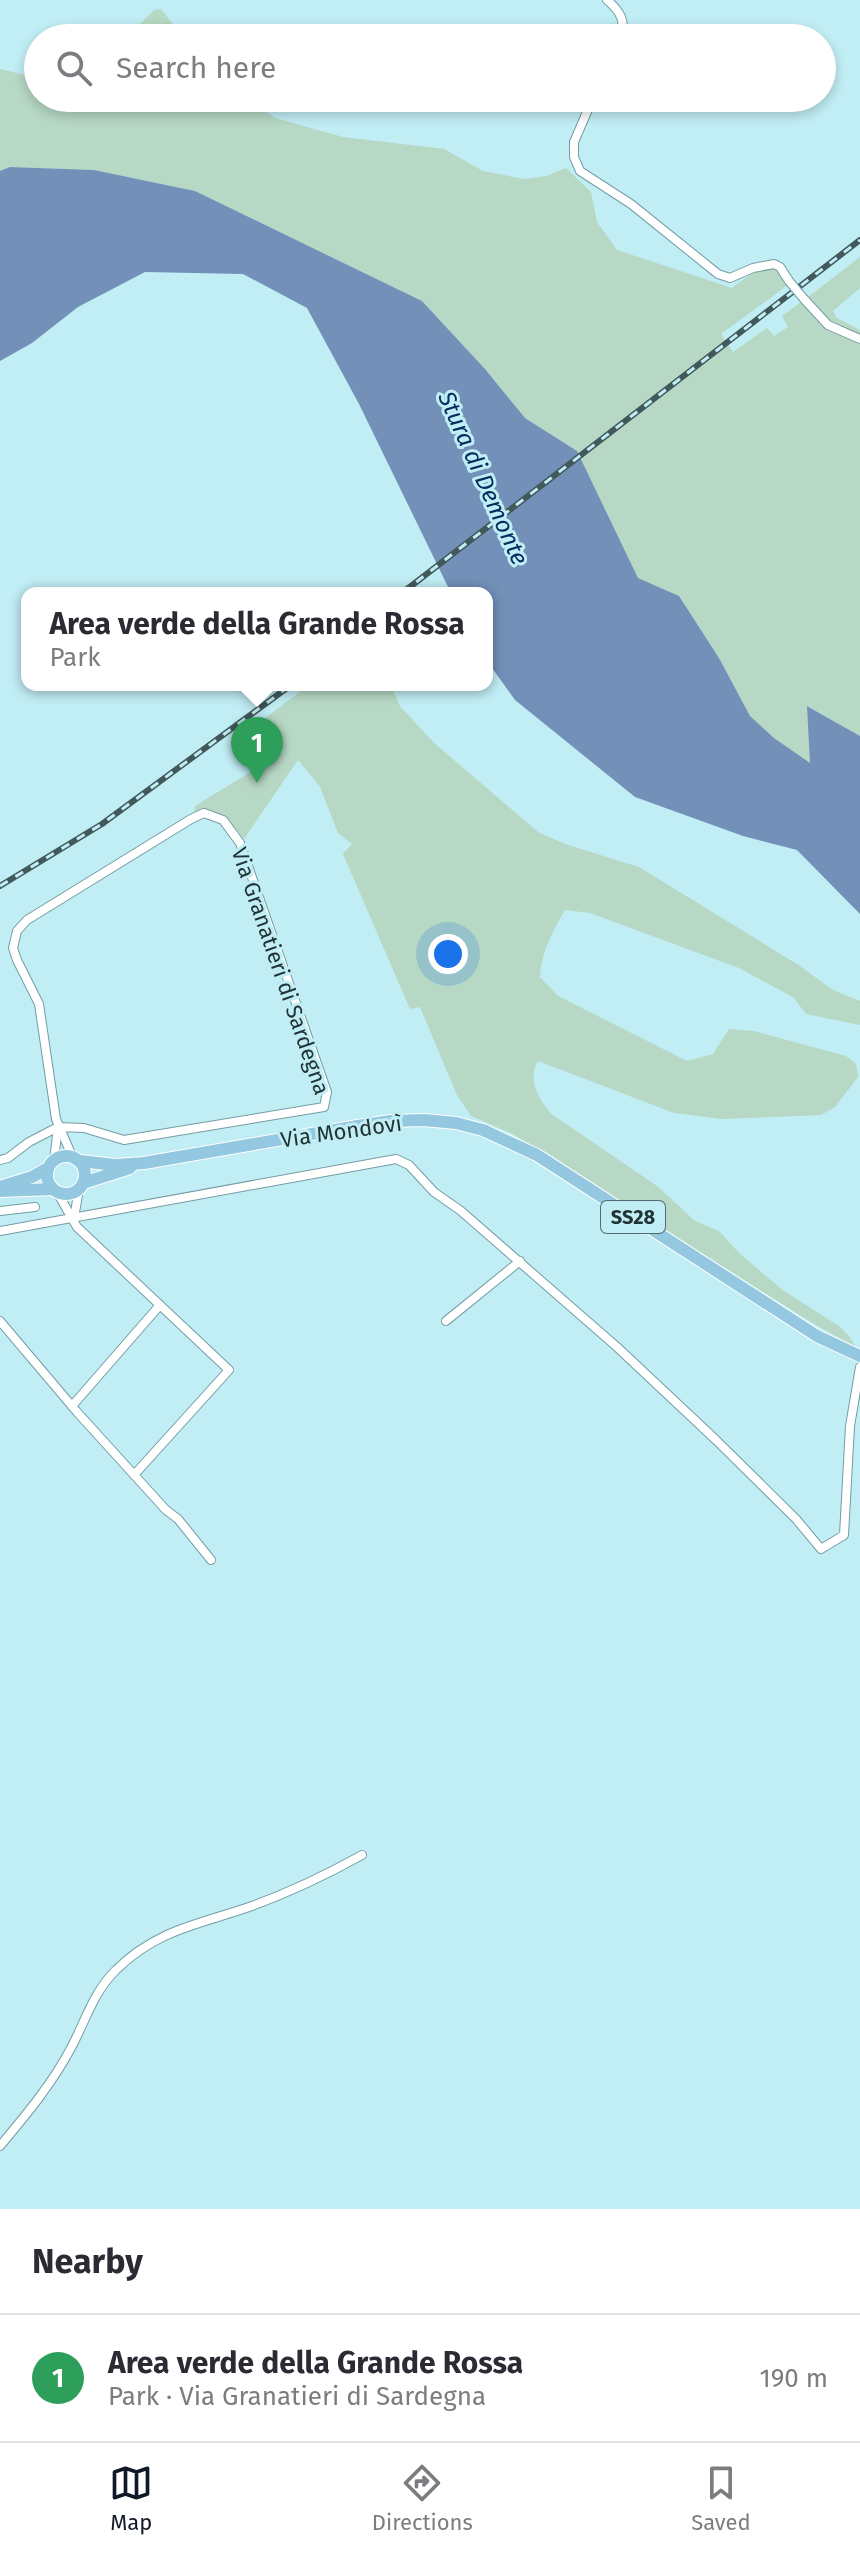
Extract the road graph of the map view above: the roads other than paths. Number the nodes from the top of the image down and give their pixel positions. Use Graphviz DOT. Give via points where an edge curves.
graph roads {
  1 [pos="607,0"];
  2 [pos="624,24"];
  3 [pos="587,112"];
  4 [pos="860,339"];
  5 [pos="58,1127"];
  6 [pos="76,1159"];
  7 [pos="0,1160"];
  8 [pos="144,1163"];
  9 [pos="51,1164"];
  10 [pos="81,1186"];
  11 [pos="0,1189"];
  12 [pos="55,1191"];
  13 [pos="35,1207"];
  14 [pos="0,1211"];
  15 [pos="74,1219"];
  16 [pos="0,1231"];
  17 [pos="520,1261"];
  18 [pos="160,1305"];
  19 [pos="0,1321"];
  20 [pos="446,1321"];
  21 [pos="860,1356"];
  22 [pos="860,1371"];
  23 [pos="72,1406"];
  24 [pos="134,1475"];
  25 [pos="211,1560"];
  26 [pos="362,1855"];
  27 [pos="0,2146"];
  1 -- 2 [label="street"];
  3 -- 4 [label="street, bridge" via="574,142 580,171 631,204 718,274 730,278 774,264 828,325"];
  5 -- 5 [label="street, Via Granatieri di Sardegna" via="84,1128 124,1140 324,1107 327,1102 240,843 223,820 204,813 191,819 17,931 13,948 39,1004"];
  5 -- 6 [label="street, Via Granatieri di Sardegna"];
  5 -- 7 [label="street"];
  5 -- 9 [label="street, Via Granatieri di Sardegna"];
  6 -- 8 [label="main road, Via Mondovì / SS28"];
  6 -- 9 [label="main road, SS28" via="63,1156"];
  6 -- 10 [label="main road" via="85,1172"];
  8 -- 10 [label="main road, Via Mondovì / SS28"];
  8 -- 21 [label="main road, Via Mondovì / SS28" via="391,1121 456,1123 483,1130 537,1155 817,1336"];
  9 -- 11 [label="main road, SS28"];
  9 -- 12 [label="main road" via="47,1180"];
  10 -- 12 [label="main road, SS28" via="68,1194"];
  10 -- 15 [label="street"];
  11 -- 12 [label="main road, SS28"];
  12 -- 15 [label="street"];
  13 -- 14 [label="street"];
  15 -- 16 [label="street, Via Mondovì"];
  15 -- 17 [label="street, Via Mondovì" via="396,1159"];
  15 -- 18 [label="street"];
  17 -- 20 [label="street"];
  17 -- 22 [label="street, Via Mondovì" via="716,1440 821,1549 844,1535 850,1426"];
  18 -- 23 [label="street"];
  18 -- 24 [label="street" via="229,1370"];
  19 -- 23 [label="street"];
  23 -- 24 [label="street"];
  24 -- 25 [label="street"];
  26 -- 27 [label="street" via="277,1896 158,1938 118,1968 102,1985 45,2091"];
}
